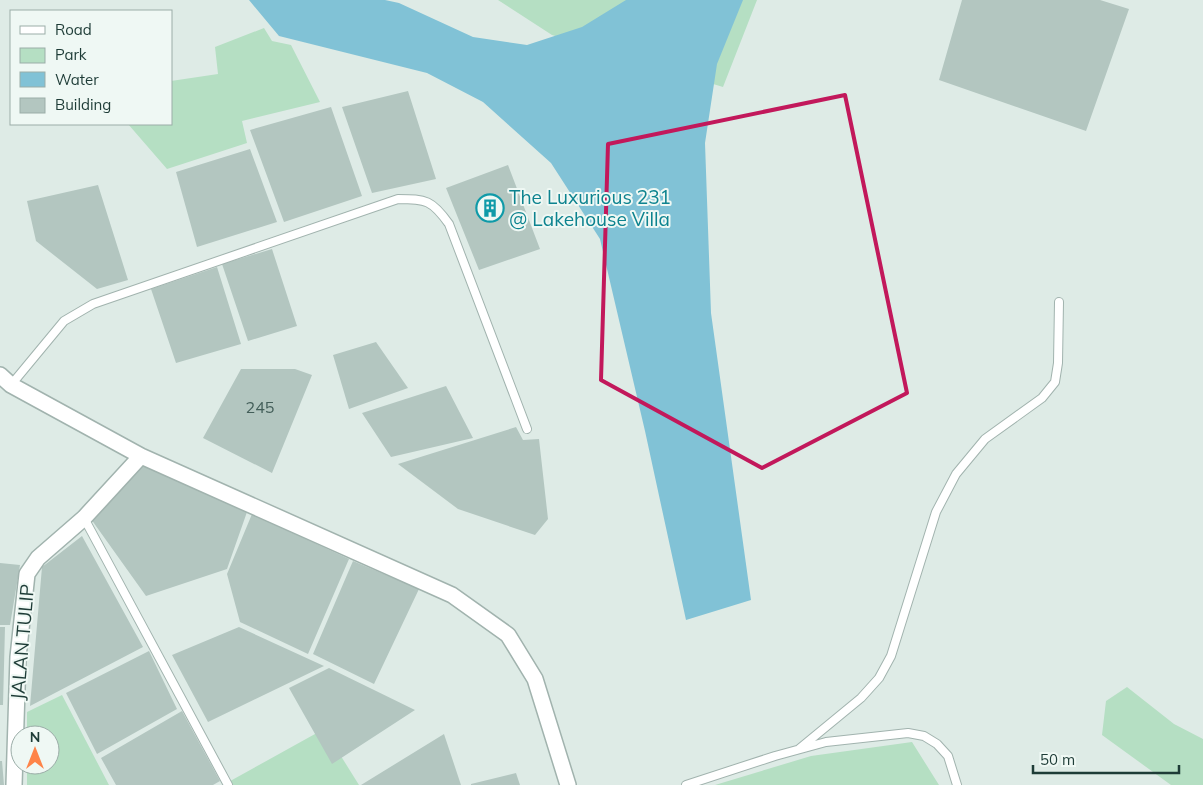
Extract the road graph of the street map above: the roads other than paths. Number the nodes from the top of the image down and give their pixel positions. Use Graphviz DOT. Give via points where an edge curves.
graph roads {
  1 [pos="1059,302"];
  2 [pos="5,380"];
  3 [pos="527,429"];
  4 [pos="141,456"];
  5 [pos="84,518"];
  6 [pos="799,749"];
  7 [pos="14,785"];
  8 [pos="228,785"];
  9 [pos="568,785"];
  10 [pos="686,785"];
  11 [pos="957,785"];
  1 -- 6 [label="lane" via="1055,382 1042,398 985,438 956,474 936,512 891,656 879,678 861,698"];
  2 -- 3 [label="lane" via="64,321 93,304 398,199 419,199 437,207 449,224"];
  2 -- 4 [label="street"];
  4 -- 5 [label="street, JALAN TULIP"];
  4 -- 9 [label="street" via="452,595 508,635 535,679"];
  5 -- 7 [label="street, JALAN TULIP" via="38,558 27,574 18,657"];
  5 -- 8 [label="lane"];
  6 -- 10 [label="lane"];
  6 -- 11 [label="lane" via="826,742 908,733 924,736 938,744 948,756"];
}
